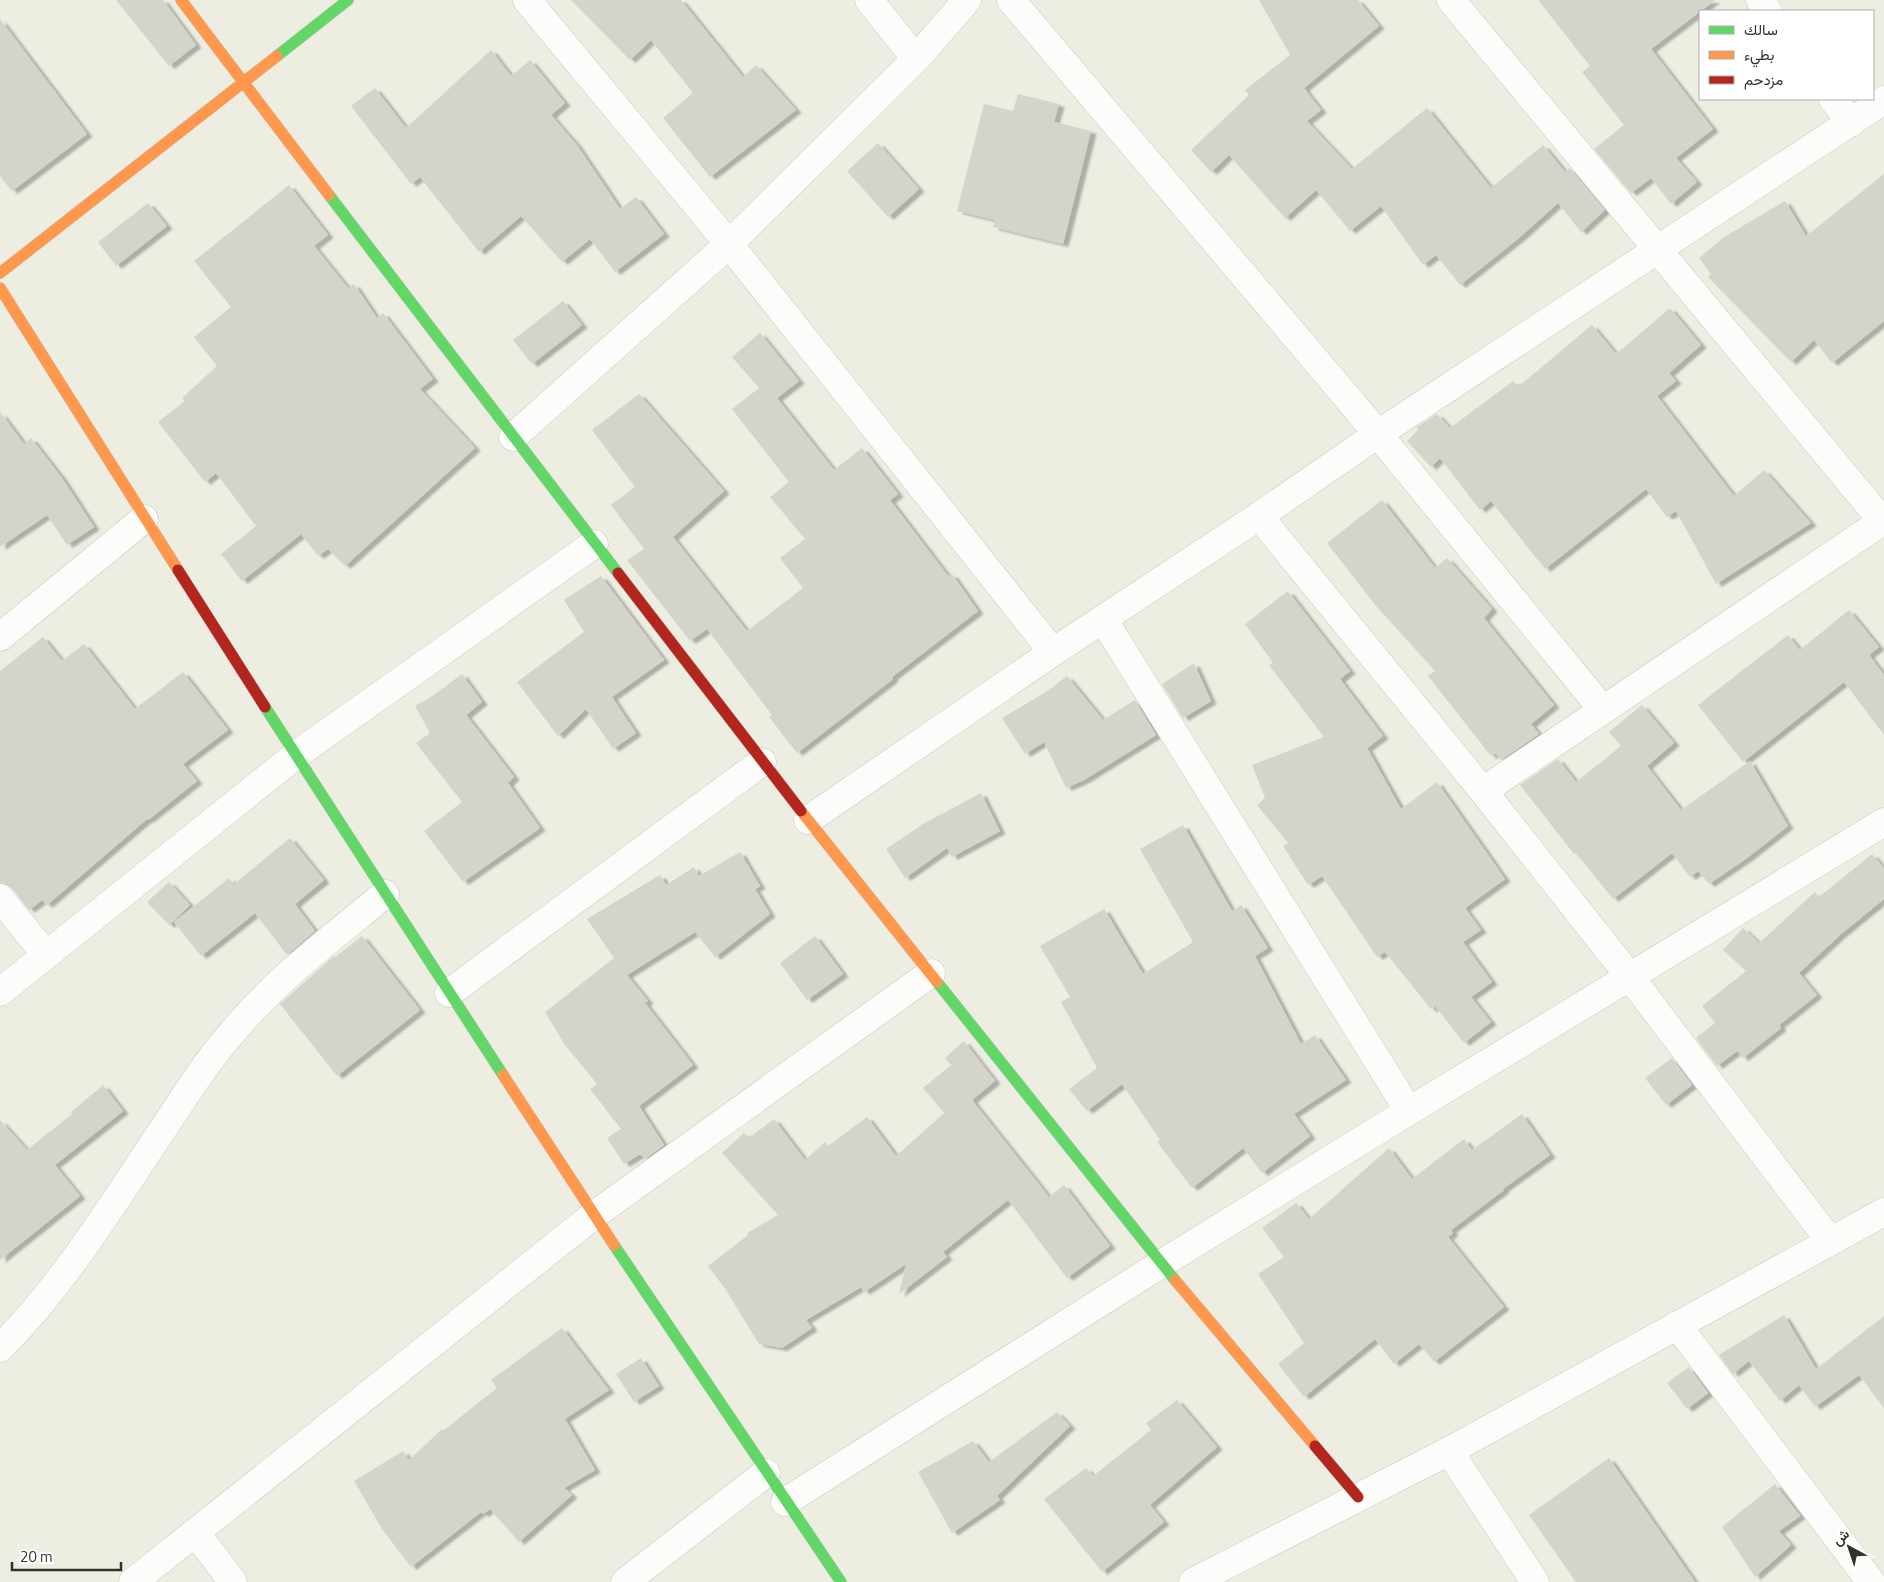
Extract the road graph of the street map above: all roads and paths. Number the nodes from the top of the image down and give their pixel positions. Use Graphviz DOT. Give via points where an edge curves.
graph roads {
  1 [pos="181,0"];
  2 [pos="348,0"];
  3 [pos="527,0"];
  4 [pos="869,0"];
  5 [pos="967,0"];
  6 [pos="1011,0"];
  7 [pos="1451,0"];
  8 [pos="916,59"];
  9 [pos="244,82"];
  10 [pos="1834,100"];
  11 [pos="1884,100"];
  12 [pos="1851,123"];
  13 [pos="729,244"];
  14 [pos="1658,249"];
  15 [pos="0,274"];
  16 [pos="0,288"];
  17 [pos="1378,434"];
  18 [pos="513,437"];
  19 [pos="1259,516"];
  20 [pos="144,520"];
  21 [pos="1884,521"];
  22 [pos="594,544"];
  23 [pos="1103,619"];
  24 [pos="0,637"];
  25 [pos="1053,652"];
  26 [pos="1603,710"];
  27 [pos="296,755"];
  28 [pos="762,762"];
  29 [pos="1483,792"];
  30 [pos="808,820"];
  31 [pos="1884,822"];
  32 [pos="385,894"];
  33 [pos="0,898"];
  34 [pos="46,956"];
  35 [pos="931,973"];
  36 [pos="1630,977"];
  37 [pos="0,992"];
  38 [pos="449,993"];
  39 [pos="1409,1111"];
  40 [pos="1884,1212"];
  41 [pos="594,1215"];
  42 [pos="1830,1241"];
  43 [pos="1161,1264"];
  44 [pos="1677,1325"];
  45 [pos="0,1348"];
  46 [pos="1449,1451"];
  47 [pos="766,1473"];
  48 [pos="1358,1497"];
  49 [pos="785,1502"];
  50 [pos="196,1533"];
  51 [pos="133,1582"];
  52 [pos="234,1582"];
  53 [pos="625,1582"];
  54 [pos="840,1582"];
  55 [pos="1193,1582"];
  56 [pos="1535,1582"];
  57 [pos="1871,1582"];
  1 -- 9 [label="street"];
  2 -- 9 [label="street"];
  3 -- 13 [label="street"];
  4 -- 8 [label="street"];
  5 -- 8 [label="street"];
  6 -- 17 [label="street"];
  7 -- 14 [label="street"];
  8 -- 13 [label="street"];
  9 -- 15 [label="street"];
  9 -- 18 [label="street"];
  10 -- 12 [label="street"];
  11 -- 12 [label="street"];
  12 -- 14 [label="street"];
  13 -- 18 [label="street"];
  13 -- 25 [label="street"];
  14 -- 17 [label="street"];
  14 -- 21 [label="street"];
  16 -- 20 [label="street"];
  17 -- 19 [label="street"];
  17 -- 26 [label="street"];
  18 -- 22 [label="street"];
  19 -- 23 [label="street"];
  19 -- 29 [label="street"];
  20 -- 24 [label="street"];
  20 -- 27 [label="street"];
  21 -- 26 [label="street"];
  22 -- 27 [label="street"];
  22 -- 28 [label="street"];
  23 -- 25 [label="street"];
  23 -- 39 [label="street"];
  25 -- 30 [label="street"];
  26 -- 29 [label="street"];
  27 -- 32 [label="street"];
  27 -- 34 [label="street"];
  28 -- 30 [label="street"];
  28 -- 38 [label="street"];
  29 -- 36 [label="street"];
  30 -- 35 [label="street"];
  31 -- 36 [label="street"];
  32 -- 38 [label="street"];
  32 -- 45 [label="street" via="298,966 231,1034 44,1300"];
  33 -- 34 [label="street"];
  34 -- 37 [label="street"];
  35 -- 41 [label="street"];
  35 -- 43 [label="street"];
  36 -- 39 [label="street"];
  36 -- 42 [label="street"];
  38 -- 41 [label="street"];
  39 -- 43 [label="street"];
  40 -- 42 [label="street"];
  41 -- 47 [label="street"];
  41 -- 50 [label="street"];
  42 -- 44 [label="street"];
  43 -- 48 [label="street"];
  43 -- 49 [label="street"];
  44 -- 46 [label="street"];
  44 -- 57 [label="street"];
  46 -- 48 [label="street"];
  46 -- 56 [label="street"];
  47 -- 49 [label="street"];
  47 -- 53 [label="street"];
  48 -- 55 [label="street"];
  49 -- 54 [label="street"];
  50 -- 51 [label="street"];
  50 -- 52 [label="street"];
}
